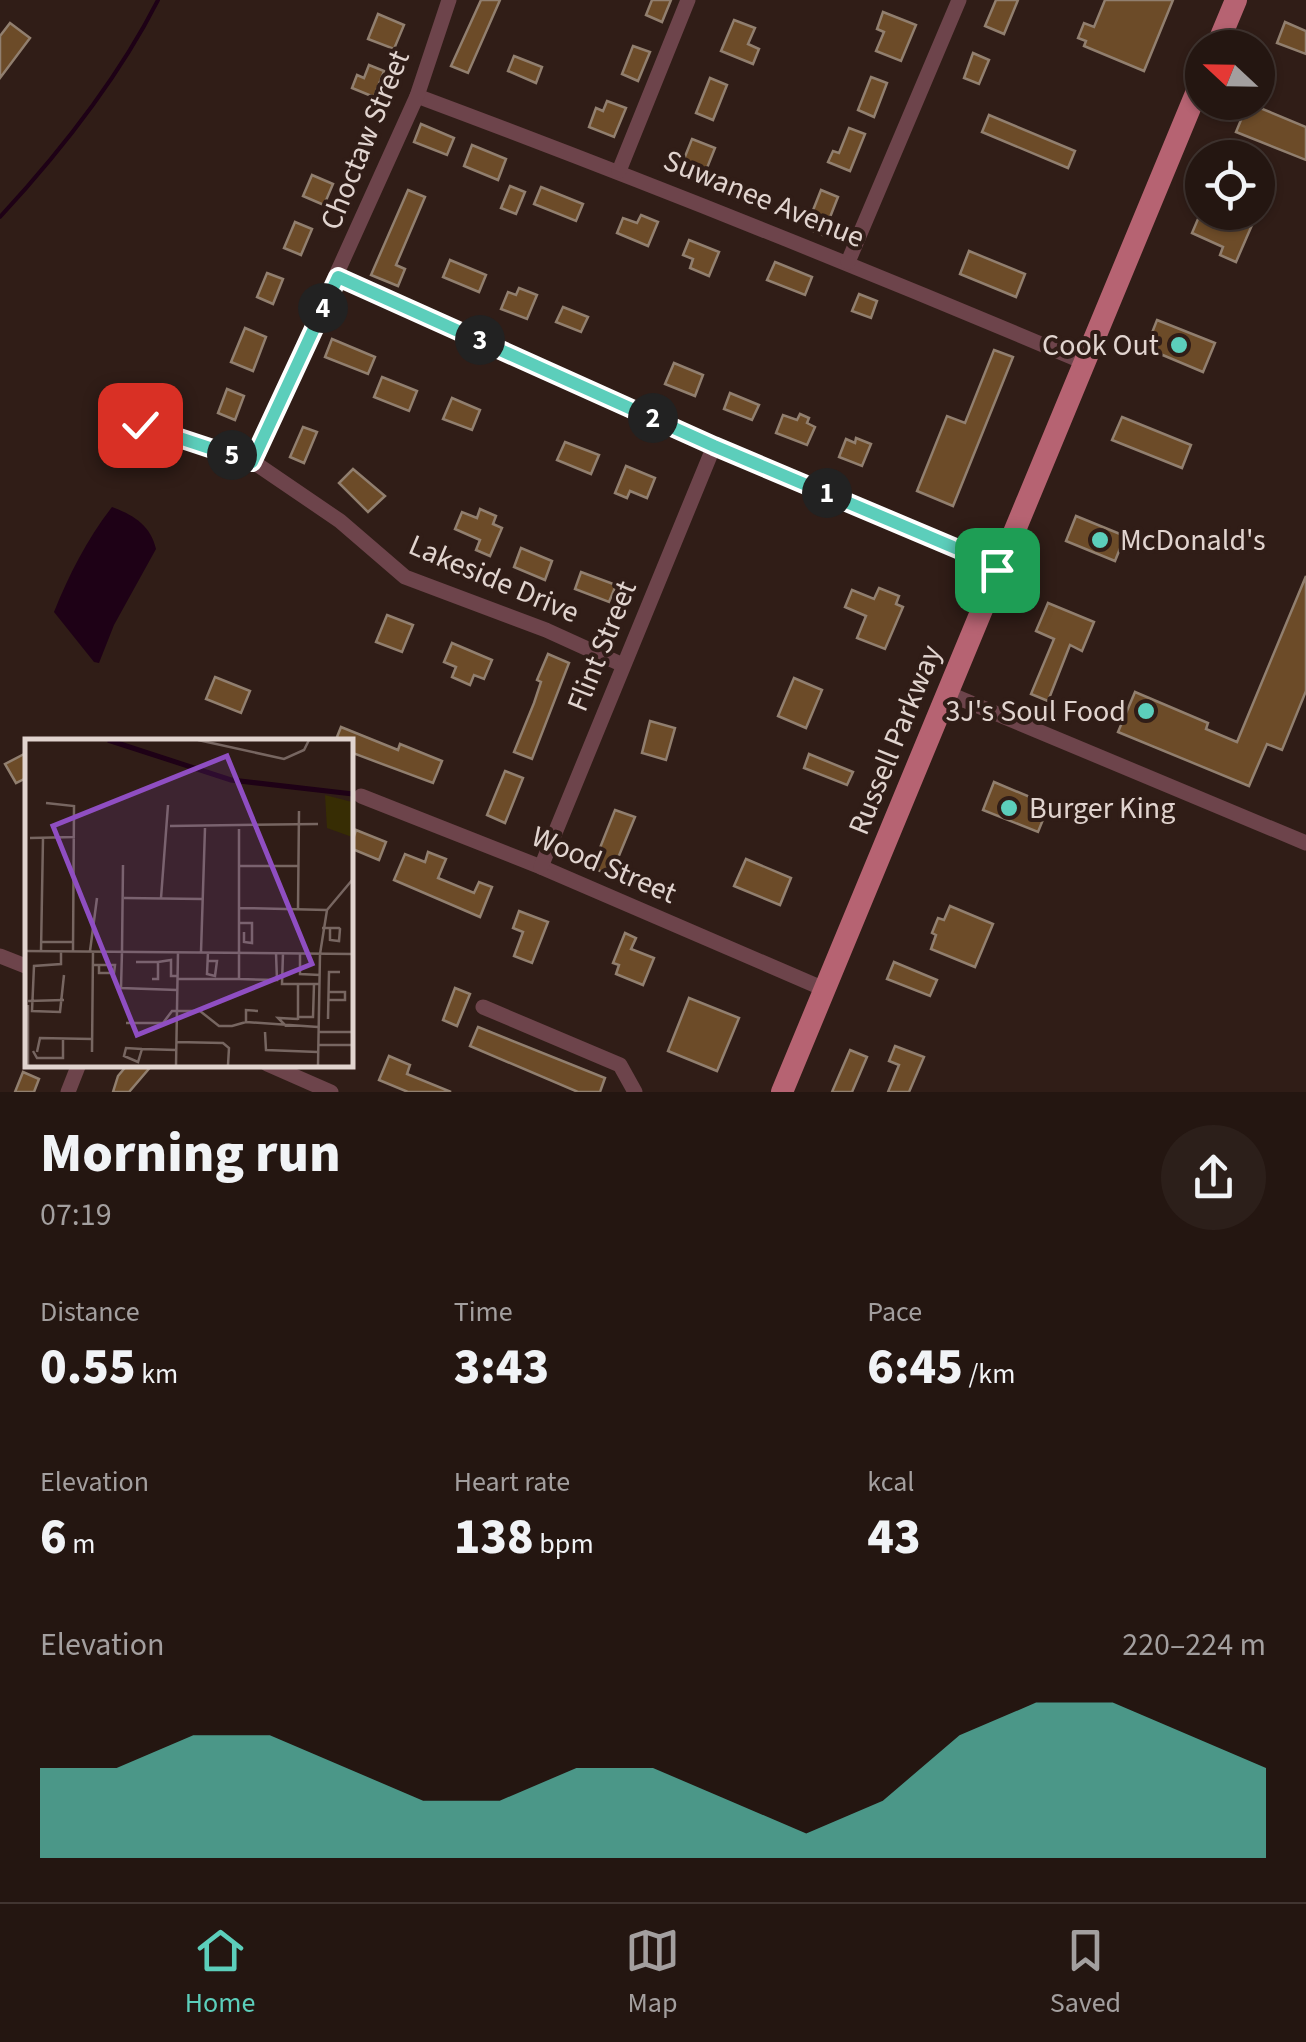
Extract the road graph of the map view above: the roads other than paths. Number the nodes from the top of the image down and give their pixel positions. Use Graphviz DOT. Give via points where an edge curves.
graph roads {
  1 [pos="449,0"];
  2 [pos="688,0"];
  3 [pos="959,0"];
  4 [pos="1236,0"];
  5 [pos="1224,30"];
  6 [pos="417,96"];
  7 [pos="1186,120"];
  8 [pos="619,171"];
  9 [pos="848,262"];
  10 [pos="338,277"];
  11 [pos="1086,363"];
  12 [pos="140,425"];
  13 [pos="714,446"];
  14 [pos="252,462"];
  15 [pos="998,566"];
  16 [pos="623,665"];
  17 [pos="947,693"];
  18 [pos="361,796"];
  19 [pos="1306,844"];
  20 [pos="541,867"];
  21 [pos="0,956"];
  22 [pos="25,966"];
  23 [pos="824,989"];
  24 [pos="483,1007"];
  25 [pos="77,1067"];
  26 [pos="273,1067"];
  27 [pos="68,1092"];
  28 [pos="331,1092"];
  29 [pos="635,1092"];
  30 [pos="782,1092"];
  1 -- 6 [label="street, Choctaw Street"];
  2 -- 8 [label="street"];
  3 -- 9 [label="street"];
  4 -- 5 [label="main road"];
  6 -- 8 [label="street, Suwanee Avenue"];
  6 -- 10 [label="street, Choctaw Street"];
  7 -- 11 [label="main road, Russell Parkway"];
  8 -- 9 [label="street, Suwanee Avenue"];
  9 -- 11 [label="street, Suwanee Avenue"];
  10 -- 13 [label="street"];
  10 -- 14 [label="street, Choctaw Street"];
  11 -- 15 [label="main road, Russell Parkway"];
  12 -- 14 [label="street, Lakeside Drive"];
  13 -- 15 [label="street"];
  13 -- 16 [label="street, Flint Street"];
  14 -- 16 [label="street, Lakeside Drive" via="340,521 405,577"];
  15 -- 17 [label="main road, Russell Parkway"];
  16 -- 20 [label="street, Flint Street"];
  17 -- 19 [label="street"];
  17 -- 23 [label="main road, Russell Parkway"];
  18 -- 20 [label="street, Wood Street"];
  20 -- 23 [label="street, Wood Street"];
  21 -- 22 [label="street"];
  23 -- 30 [label="main road, Russell Parkway"];
  24 -- 29 [label="street" via="620,1065"];
  25 -- 27 [label="street"];
  26 -- 28 [label="street"];
}
